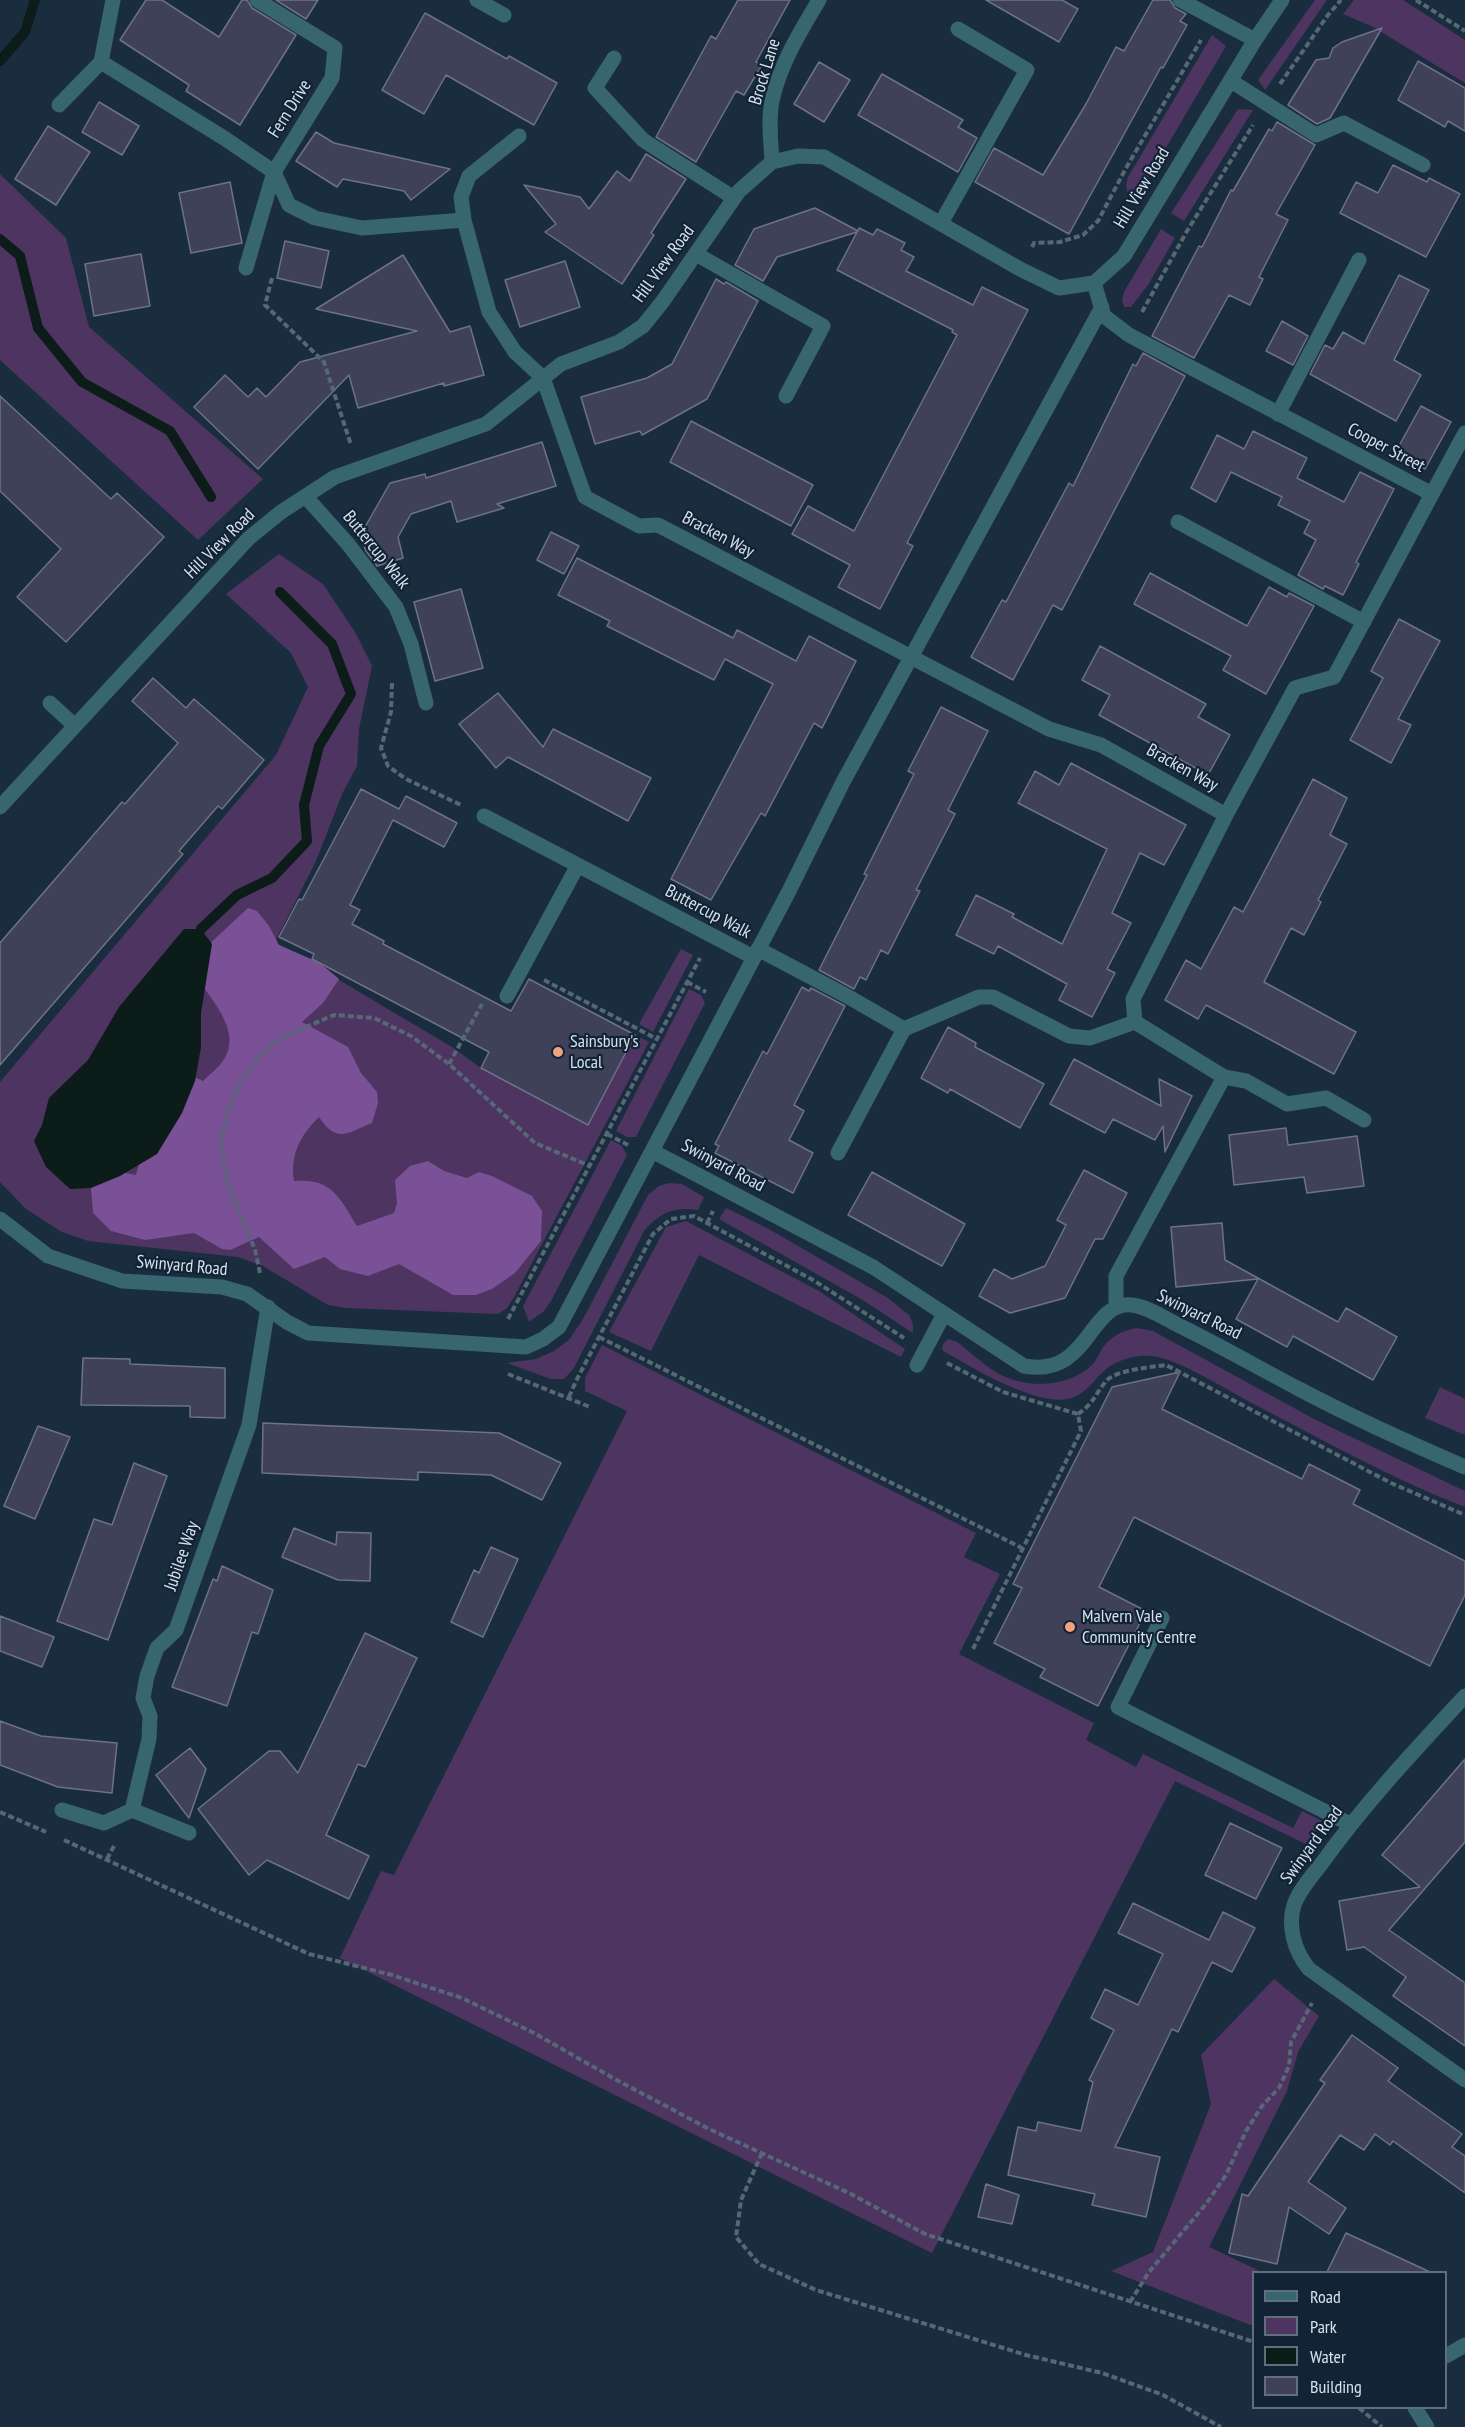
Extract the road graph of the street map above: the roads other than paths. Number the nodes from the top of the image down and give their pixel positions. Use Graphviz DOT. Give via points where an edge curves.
graph roads {
  1 [pos="257,0"];
  2 [pos="477,0"];
  3 [pos="819,0"];
  4 [pos="1180,0"];
  5 [pos="1282,0"];
  6 [pos="113,3"];
  7 [pos="504,15"];
  8 [pos="958,29"];
  9 [pos="1255,40"];
  10 [pos="614,58"];
  11 [pos="101,62"];
  12 [pos="1232,81"];
  13 [pos="59,105"];
  14 [pos="519,135"];
  15 [pos="772,162"];
  16 [pos="1424,165"];
  17 [pos="274,172"];
  18 [pos="734,198"];
  19 [pos="464,220"];
  20 [pos="941,223"];
  21 [pos="696,254"];
  22 [pos="1359,260"];
  23 [pos="246,268"];
  24 [pos="1094,283"];
  25 [pos="1102,307"];
  26 [pos="543,378"];
  27 [pos="786,396"];
  28 [pos="1278,414"];
  29 [pos="1465,434"];
  30 [pos="1432,494"];
  31 [pos="306,497"];
  32 [pos="1178,522"];
  33 [pos="1364,622"];
  34 [pos="912,657"];
  35 [pos="50,703"];
  36 [pos="426,703"];
  37 [pos="75,726"];
  38 [pos="0,807"];
  39 [pos="1226,814"];
  40 [pos="484,816"];
  41 [pos="578,865"];
  42 [pos="755,953"];
  43 [pos="507,996"];
  44 [pos="1135,1022"];
  45 [pos="904,1029"];
  46 [pos="1224,1077"];
  47 [pos="1364,1120"];
  48 [pos="652,1151"];
  49 [pos="838,1153"];
  50 [pos="0,1219"];
  51 [pos="268,1307"];
  52 [pos="1116,1307"];
  53 [pos="944,1314"];
  54 [pos="917,1365"];
  55 [pos="1465,1467"];
  56 [pos="1162,1618"];
  57 [pos="1465,1696"];
  58 [pos="62,1810"];
  59 [pos="132,1810"];
  60 [pos="1350,1824"];
  61 [pos="189,1833"];
  62 [pos="1465,2080"];
  63 [pos="1465,2346"];
  64 [pos="1447,2355"];
  65 [pos="1416,2409"];
  66 [pos="1427,2427"];
  1 -- 17 [label="street, Fern Drive" via="335,48 332,78"];
  2 -- 7 [label="street"];
  3 -- 15 [label="street, Brock Lane" via="791,46 772,101"];
  4 -- 9 [label="street"];
  5 -- 9 [label="street, Hill View Road"];
  6 -- 11 [label="street"];
  8 -- 20 [label="street" via="1027,70"];
  9 -- 12 [label="street, Hill View Road"];
  10 -- 18 [label="street" via="595,88 643,140"];
  11 -- 13 [label="street"];
  11 -- 17 [label="street"];
  12 -- 16 [label="street" via="1316,135 1344,123"];
  12 -- 24 [label="street, Hill View Road" via="1124,256"];
  14 -- 19 [label="street" via="469,176 461,197"];
  15 -- 18 [label="street, Hill View Road"];
  15 -- 20 [label="street, Hill View Road" via="798,156 824,157"];
  17 -- 19 [label="street" via="290,205 315,218 362,228"];
  17 -- 23 [label="street, Fern Drive"];
  18 -- 21 [label="street, Hill View Road"];
  19 -- 26 [label="street" via="489,312 515,352"];
  20 -- 24 [label="street, Hill View Road" via="1059,288"];
  21 -- 26 [label="street, Hill View Road" via="643,326 619,342 561,364"];
  21 -- 27 [label="street" via="823,326"];
  22 -- 28 [label="street"];
  24 -- 25 [label="street, Cooper Street"];
  25 -- 28 [label="street, Cooper Street" via="1104,316 1129,335"];
  25 -- 34 [label="street"];
  26 -- 31 [label="street, Hill View Road" via="486,424 335,477"];
  26 -- 34 [label="street, Bracken Way" via="585,497 639,526 658,525"];
  28 -- 30 [label="street, Cooper Street"];
  29 -- 30 [label="street"];
  30 -- 33 [label="street, Cooper Street"];
  31 -- 36 [label="street, Buttercup Walk" via="396,607 411,644"];
  31 -- 37 [label="street, Hill View Road" via="249,538"];
  32 -- 33 [label="street"];
  33 -- 39 [label="street, Cooper Street" via="1334,676 1295,688"];
  34 -- 39 [label="street, Bracken Way" via="1049,729 1101,745"];
  34 -- 42 [label="street"];
  35 -- 37 [label="street"];
  37 -- 38 [label="street, Hill View Road"];
  39 -- 44 [label="street, Bracken Way" via="1133,999"];
  40 -- 41 [label="street, Buttercup Walk"];
  41 -- 42 [label="street, Buttercup Walk" via="712,936"];
  41 -- 43 [label="street"];
  42 -- 45 [label="street" via="847,996"];
  42 -- 48 [label="street, Buttercup Walk"];
  44 -- 45 [label="street" via="1090,1038 1069,1036 993,997 979,997"];
  44 -- 46 [label="street"];
  45 -- 49 [label="street"];
  46 -- 47 [label="street" via="1246,1082 1287,1104 1326,1098"];
  46 -- 52 [label="street" via="1116,1276"];
  48 -- 51 [label="street, Swinyard Road" via="559,1327 526,1347 308,1334"];
  48 -- 53 [label="street, Swinyard Road" via="873,1267"];
  50 -- 51 [label="street, Swinyard Road" via="48,1256 122,1281 222,1287 247,1294"];
  51 -- 59 [label="street, Jubilee Way" via="249,1425 176,1630 157,1648 147,1676 143,1698 150,1716 149,1739"];
  52 -- 53 [label="street, Swinyard Road" via="1062,1362 1041,1369 1024,1366"];
  52 -- 55 [label="street, Swinyard Road" via="1132,1305 1148,1310 1374,1428"];
  53 -- 54 [label="street"];
  56 -- 60 [label="street" via="1118,1707"];
  57 -- 60 [label="street, Swinyard Road"];
  58 -- 59 [label="street" via="104,1823"];
  59 -- 61 [label="street"];
  60 -- 62 [label="street, Swinyard Road" via="1294,1904 1292,1923 1298,1956 1326,1983"];
  63 -- 64 [label="street"];
  65 -- 66 [label="street"];
}
